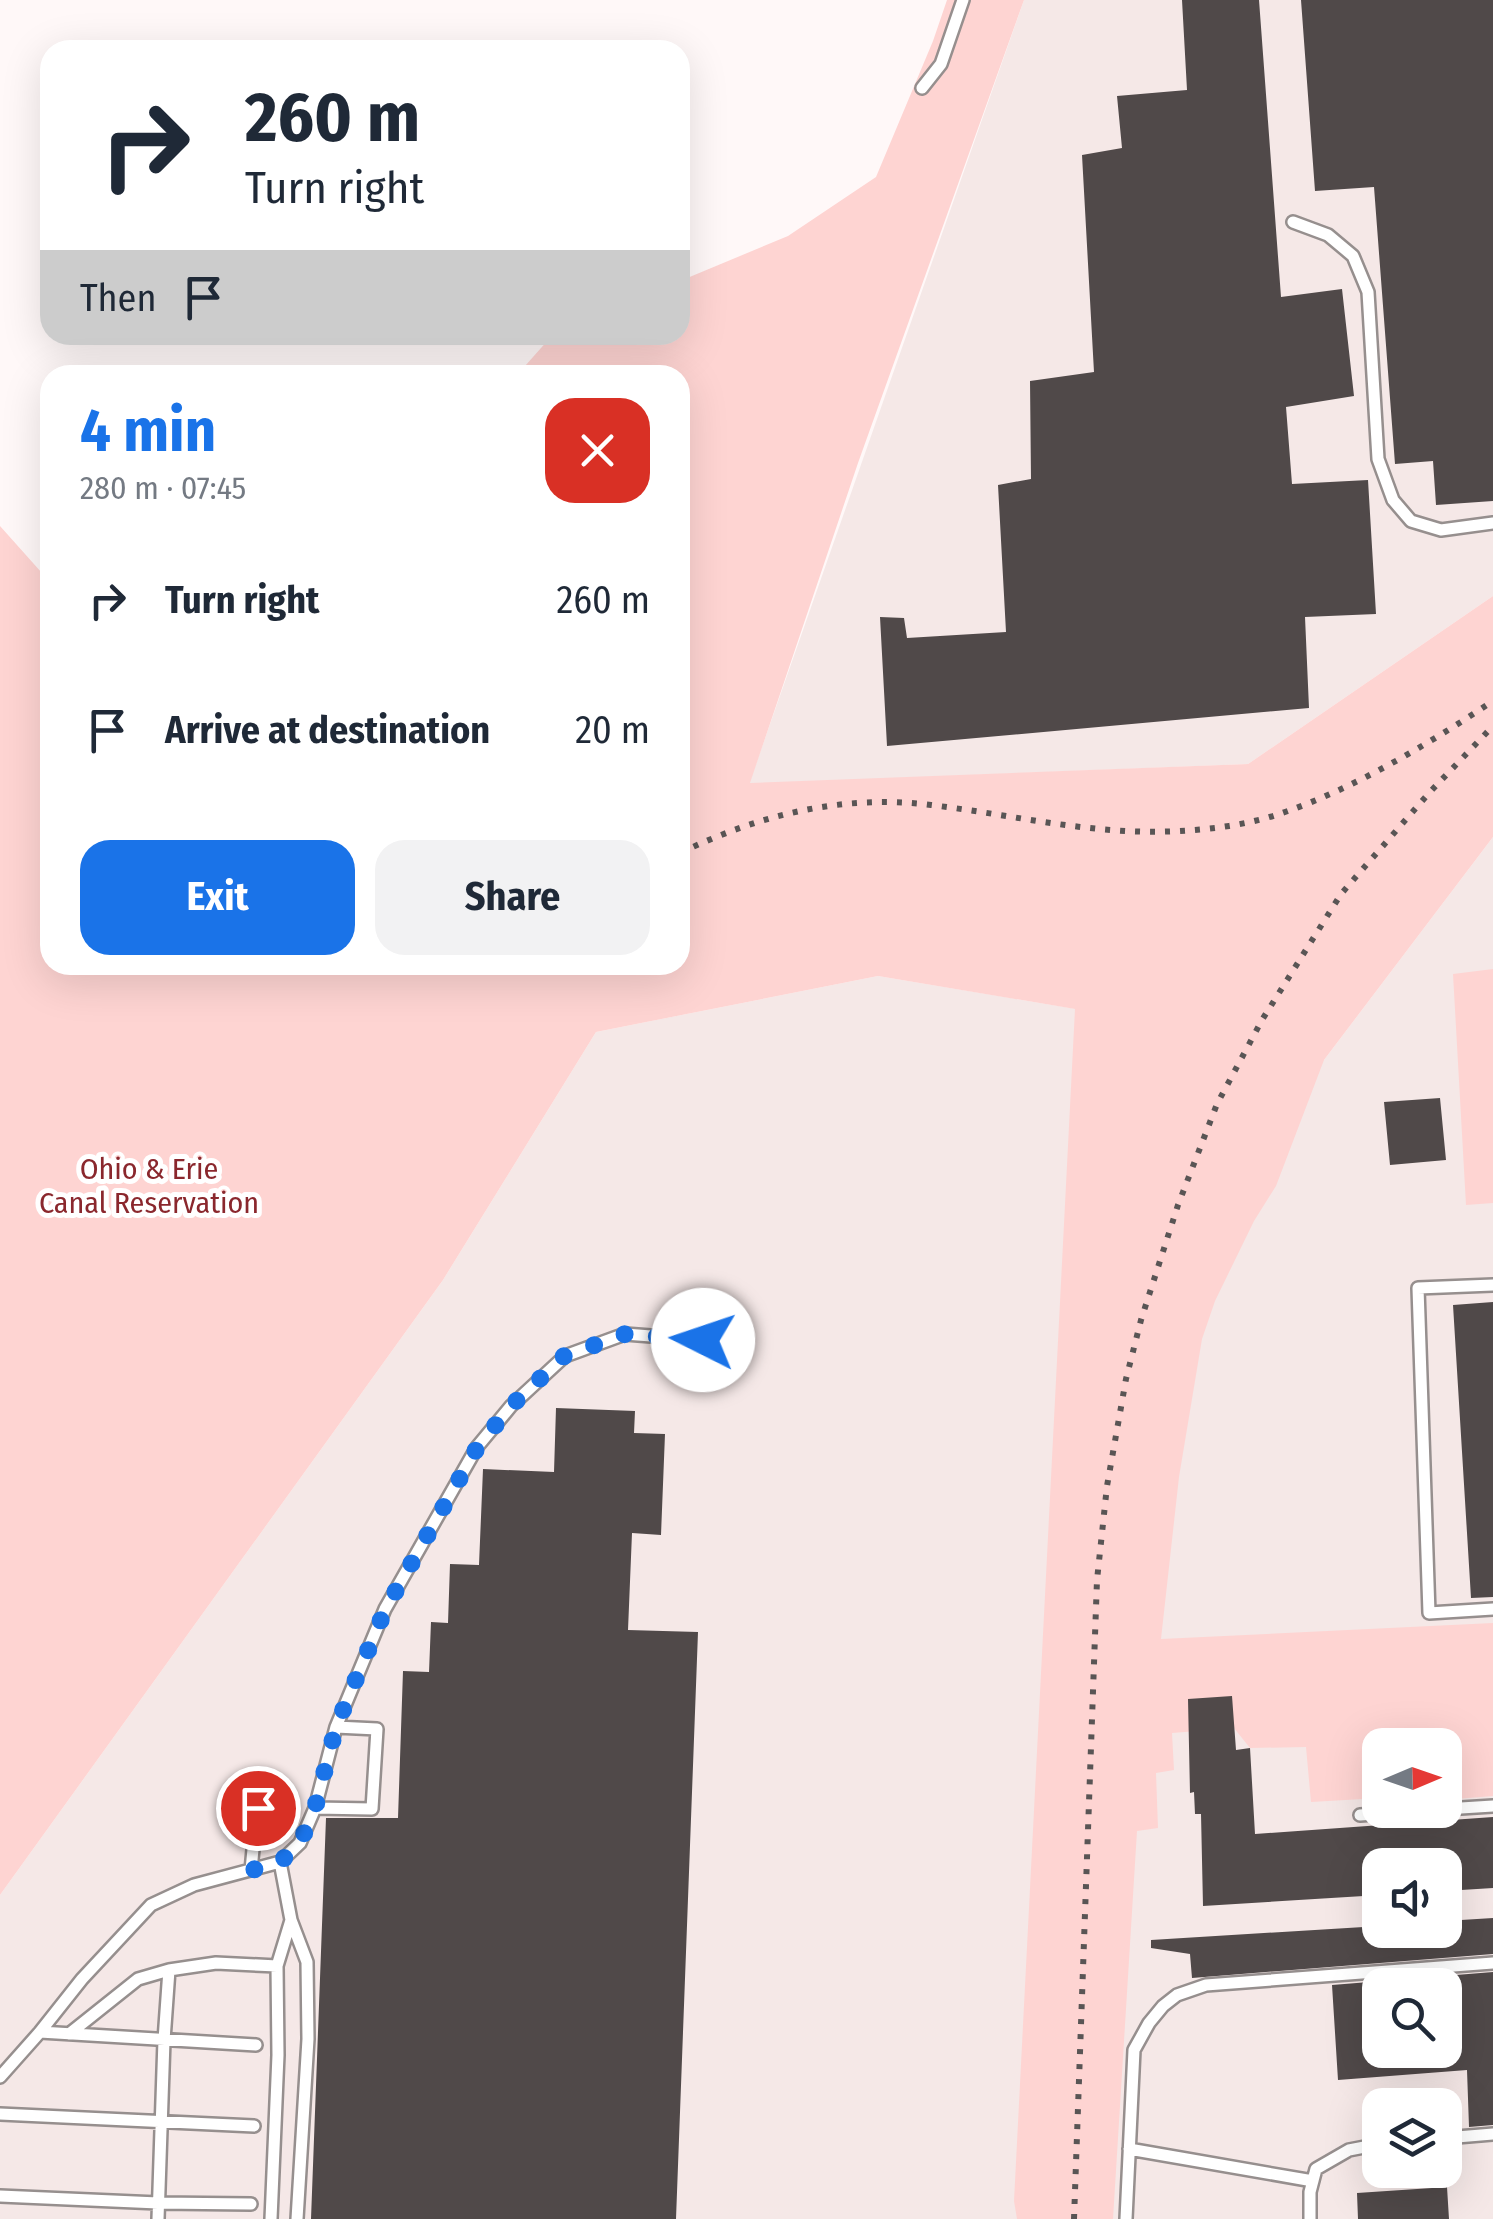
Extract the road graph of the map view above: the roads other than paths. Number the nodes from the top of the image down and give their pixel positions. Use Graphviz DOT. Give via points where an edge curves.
graph roads {
  1 [pos="963,0"];
  2 [pos="922,88"];
  3 [pos="1293,222"];
  4 [pos="1493,523"];
  5 [pos="1493,1285"];
  6 [pos="703,1340"];
  7 [pos="1493,1609"];
  8 [pos="336,1727"];
  9 [pos="1493,1806"];
  10 [pos="258,1808"];
  11 [pos="315,1808"];
  12 [pos="1462,1808"];
  13 [pos="280,1862"];
  14 [pos="252,1870"];
  15 [pos="291,1920"];
  16 [pos="1493,1963"];
  17 [pos="277,1966"];
  18 [pos="169,1970"];
  19 [pos="40,2032"];
  20 [pos="68,2034"];
  21 [pos="164,2040"];
  22 [pos="256,2046"];
  23 [pos="0,2077"];
  24 [pos="0,2114"];
  25 [pos="162,2122"];
  26 [pos="254,2126"];
  27 [pos="1493,2134"];
  28 [pos="1462,2137"];
  29 [pos="1362,2147"];
  30 [pos="1128,2149"];
  31 [pos="1313,2181"];
  32 [pos="0,2196"];
  33 [pos="158,2203"];
  34 [pos="251,2204"];
  35 [pos="158,2219"];
  36 [pos="271,2219"];
  37 [pos="297,2219"];
  38 [pos="1126,2219"];
  39 [pos="1310,2219"];
  1 -- 2 [label="lane" via="941,64"];
  3 -- 4 [label="lane" via="1328,235 1353,256 1368,292 1378,460 1393,500 1412,521 1441,530"];
  5 -- 7 [label="lane" via="1418,1288 1429,1613"];
  6 -- 8 [label="lane" via="625,1334 564,1356 511,1406 477,1448 385,1610"];
  8 -- 11 [label="lane"];
  8 -- 11 [label="lane" via="377,1730 372,1809"];
  9 -- 12 [label="lane"];
  10 -- 14 [label="lane"];
  11 -- 13 [label="lane" via="300,1843"];
  13 -- 14 [label="lane"];
  13 -- 15 [label="lane"];
  14 -- 19 [label="lane" via="194,1885 151,1906"];
  15 -- 17 [label="lane"];
  15 -- 37 [label="lane" via="307,1962"];
  16 -- 30 [label="lane" via="1206,1985 1177,1995 1148,2023 1134,2050"];
  17 -- 18 [label="lane" via="216,1963"];
  17 -- 36 [label="lane"];
  18 -- 20 [label="lane" via="138,1979"];
  18 -- 21 [label="lane"];
  19 -- 20 [label="lane"];
  19 -- 23 [label="lane"];
  20 -- 21 [label="lane"];
  21 -- 22 [label="lane"];
  21 -- 25 [label="lane"];
  24 -- 25 [label="lane"];
  25 -- 26 [label="lane"];
  25 -- 33 [label="lane"];
  27 -- 28 [label="lane"];
  29 -- 31 [label="lane" via="1316,2169"];
  30 -- 31 [label="lane"];
  30 -- 38 [label="lane"];
  31 -- 39 [label="lane"];
  32 -- 33 [label="lane"];
  33 -- 34 [label="lane"];
  33 -- 35 [label="lane"];
}
